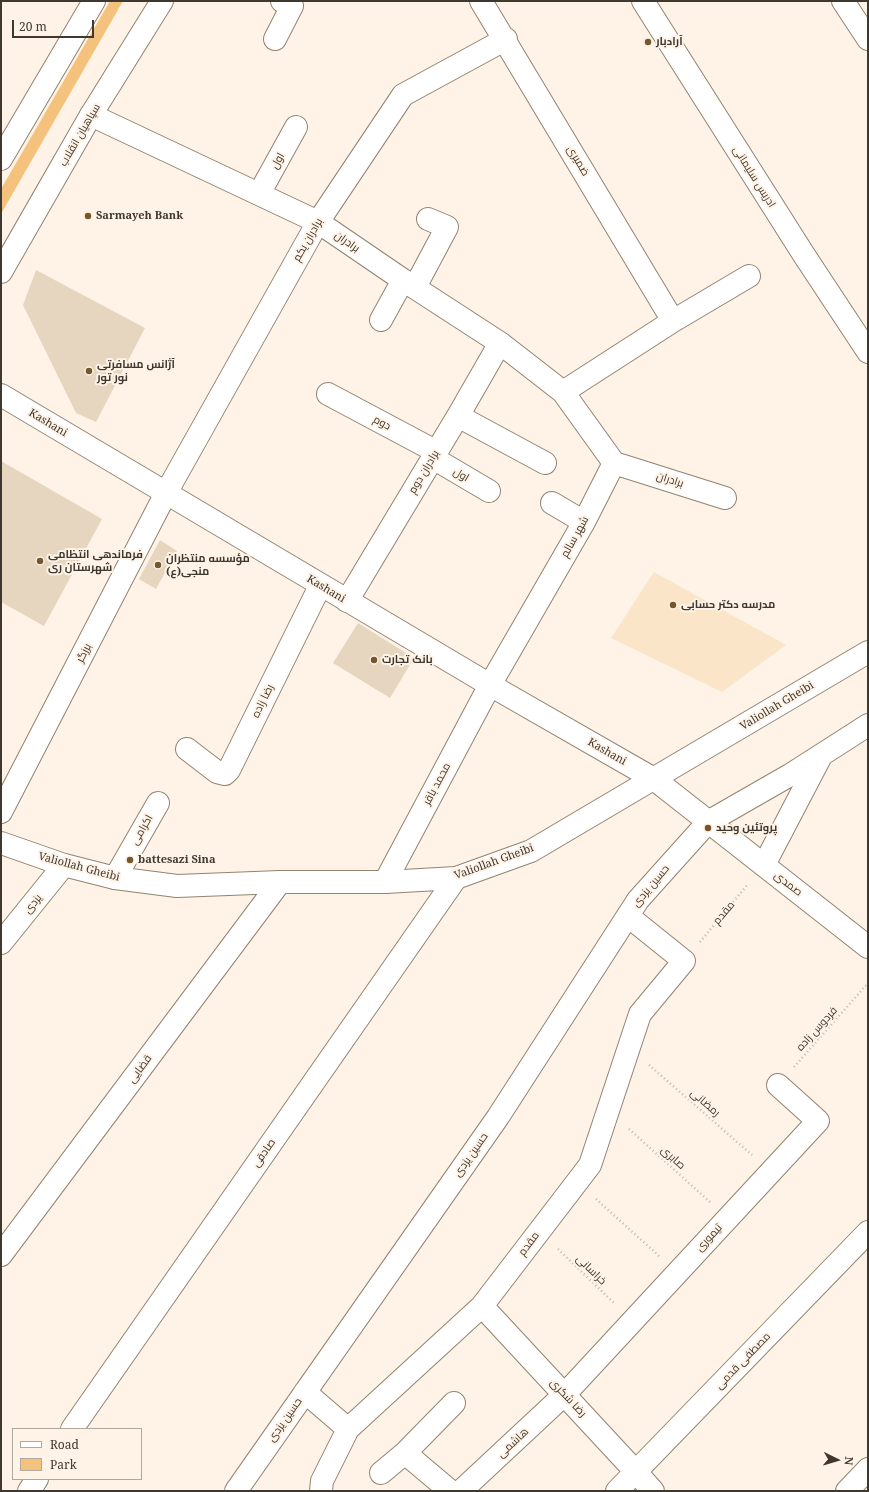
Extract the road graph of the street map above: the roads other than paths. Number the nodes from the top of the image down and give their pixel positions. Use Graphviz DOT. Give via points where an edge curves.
graph roads {
  1 [pos="94,1"];
  2 [pos="162,1"];
  3 [pos="481,1"];
  4 [pos="843,1"];
  5 [pos="644,2"];
  6 [pos="290,3"];
  7 [pos="275,39"];
  8 [pos="506,39"];
  9 [pos="868,39"];
  10 [pos="91,115"];
  11 [pos="296,127"];
  12 [pos="1,159"];
  13 [pos="259,194"];
  14 [pos="428,219"];
  15 [pos="318,222"];
  16 [pos="1,272"];
  17 [pos="749,276"];
  18 [pos="409,283"];
  19 [pos="381,320"];
  20 [pos="673,321"];
  21 [pos="500,343"];
  22 [pos="868,352"];
  23 [pos="563,392"];
  24 [pos="328,394"];
  25 [pos="1,395"];
  26 [pos="458,416"];
  27 [pos="435,455"];
  28 [pos="545,463"];
  29 [pos="614,463"];
  30 [pos="489,491"];
  31 [pos="166,493"];
  32 [pos="725,498"];
  33 [pos="552,503"];
  34 [pos="584,522"];
  35 [pos="320,586"];
  36 [pos="347,601"];
  37 [pos="868,652"];
  38 [pos="490,686"];
  39 [pos="868,725"];
  40 [pos="187,749"];
  41 [pos="822,755"];
  42 [pos="654,779"];
  43 [pos="158,804"];
  44 [pos="1,812"];
  45 [pos="708,822"];
  46 [pos="1,843"];
  47 [pos="64,865"];
  48 [pos="764,866"];
  49 [pos="114,878"];
  50 [pos="456,878"];
  51 [pos="280,882"];
  52 [pos="385,882"];
  53 [pos="628,916"];
  54 [pos="1,944"];
  55 [pos="868,947"];
  56 [pos="778,1085"];
  57 [pos="868,1232"];
  58 [pos="1,1255"];
  59 [pos="482,1306"];
  60 [pos="305,1392"];
  61 [pos="565,1394"];
  62 [pos="454,1404"];
  63 [pos="73,1428"];
  64 [pos="348,1429"];
  65 [pos="405,1453"];
  66 [pos="868,1469"];
  67 [pos="382,1472"];
  68 [pos="636,1472"];
  69 [pos="37,1480"];
  70 [pos="29,1491"];
  71 [pos="236,1491"];
  72 [pos="321,1491"];
  73 [pos="450,1491"];
  74 [pos="461,1491"];
  75 [pos="617,1491"];
  76 [pos="653,1491"];
  77 [pos="847,1491"];
  1 -- 12 [label="street"];
  2 -- 10 [label="street, سپاهیان انقلاب"];
  3 -- 8 [label="street, ضمیری"];
  4 -- 9 [label="street"];
  5 -- 22 [label="street, ادریس سلیمانی"];
  6 -- 7 [label="street"];
  8 -- 15 [label="street, برادران یکم" via="403,95"];
  8 -- 20 [label="street, ضمیری"];
  10 -- 13 [label="street, برادران"];
  10 -- 16 [label="street, سپاهیان انقلاب"];
  11 -- 13 [label="street, اول"];
  13 -- 15 [label="street, برادران"];
  14 -- 18 [label="street" via="447,227"];
  15 -- 18 [label="street, برادران"];
  15 -- 31 [label="street, برادران یکم"];
  17 -- 20 [label="street"];
  18 -- 19 [label="street"];
  18 -- 21 [label="street, برادران"];
  20 -- 23 [label="street"];
  21 -- 23 [label="street, برادران"];
  21 -- 26 [label="street, برادران دوم"];
  23 -- 29 [label="street"];
  24 -- 27 [label="street, دوم"];
  25 -- 31 [label="street, Kashani"];
  26 -- 27 [label="street, برادران دوم"];
  26 -- 28 [label="street"];
  27 -- 30 [label="street, اول"];
  27 -- 36 [label="street, برادران دوم"];
  29 -- 32 [label="street, برادران"];
  29 -- 34 [label="street, شهر سالم"];
  31 -- 35 [label="street, Kashani"];
  31 -- 44 [label="street, برزگر"];
  33 -- 34 [label="street"];
  34 -- 38 [label="street, شهر سالم"];
  35 -- 36 [label="street, Kashani"];
  35 -- 40 [label="street, رضا زاده" via="229,770 225,774 218,772"];
  36 -- 38 [label="street, Kashani"];
  37 -- 42 [label="street, Valiollah Gheibi"];
  38 -- 42 [label="street, Kashani"];
  38 -- 52 [label="street, محمد باقر"];
  39 -- 41 [label="street, حسین یزدی"];
  41 -- 45 [label="street, حسین یزدی"];
  41 -- 48 [label="street"];
  42 -- 45 [label="street, Kashani"];
  42 -- 50 [label="street, Valiollah Gheibi" via="531,851"];
  43 -- 49 [label="street, اکرامی"];
  45 -- 48 [label="street, صمدی"];
  45 -- 53 [label="street, حسین یزدی" via="638,900"];
  46 -- 47 [label="street, Valiollah Gheibi"];
  47 -- 49 [label="street, Valiollah Gheibi"];
  47 -- 54 [label="street, یزدی"];
  48 -- 55 [label="street, صمدی"];
  49 -- 51 [label="street, Valiollah Gheibi" via="177,886"];
  50 -- 52 [label="street, Valiollah Gheibi"];
  50 -- 63 [label="street, صادقی"];
  51 -- 52 [label="street, Valiollah Gheibi"];
  51 -- 58 [label="street, قضایی"];
  53 -- 59 [label="street, مقدم" via="684,961 640,1014 590,1164"];
  53 -- 60 [label="street, حسین یزدی" via="498,1117"];
  56 -- 61 [label="street, تیموری" via="818,1121"];
  57 -- 68 [label="street, مصطفی قدمی"];
  59 -- 61 [label="street, رضا شکری"];
  59 -- 64 [label="street, مقدم"];
  60 -- 64 [label="street"];
  60 -- 71 [label="street, حسین یزدی"];
  61 -- 68 [label="street, رضا شکری"];
  61 -- 74 [label="street, هاشمی"];
  62 -- 65 [label="street"];
  64 -- 72 [label="street, مقدم" via="322,1482"];
  65 -- 67 [label="street"];
  65 -- 73 [label="street"];
  66 -- 77 [label="street"];
  68 -- 75 [label="street, مصطفی قدمی"];
  68 -- 76 [label="street, رضا شکری"];
  69 -- 70 [label="street"];
}
